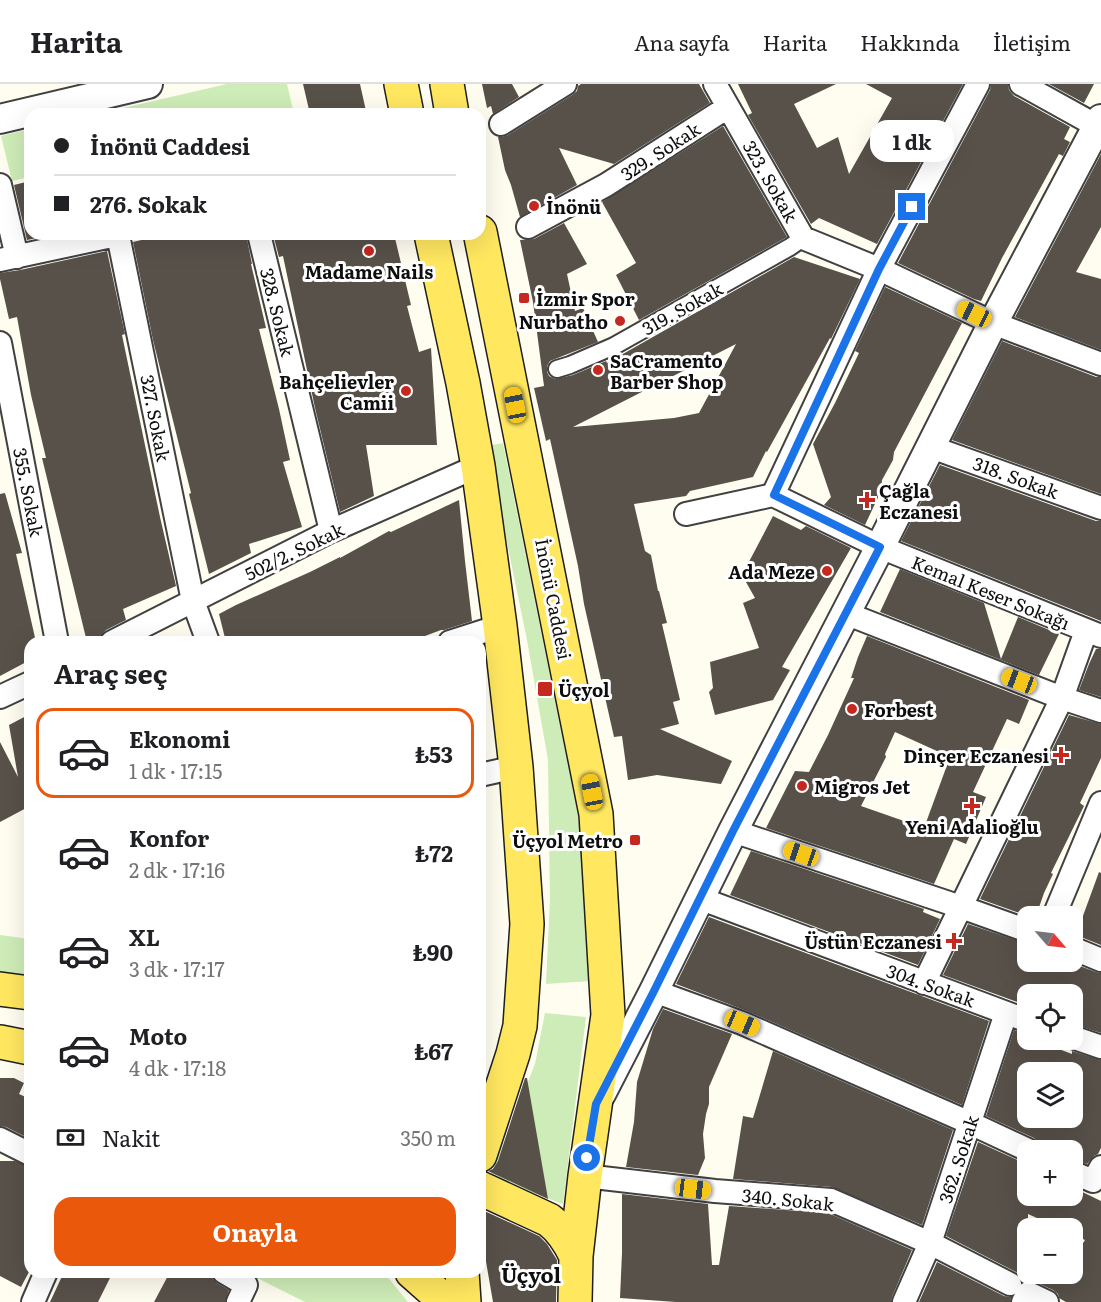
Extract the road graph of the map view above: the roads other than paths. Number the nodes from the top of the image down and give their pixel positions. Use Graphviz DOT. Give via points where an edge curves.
graph roads {
  1 [pos="148,84"];
  2 [pos="401,84"];
  3 [pos="447,84"];
  4 [pos="565,84"];
  5 [pos="715,84"];
  6 [pos="978,84"];
  7 [pos="1021,84"];
  8 [pos="728,107"];
  9 [pos="47,108"];
  10 [pos="406,108"];
  11 [pos="451,108"];
  12 [pos="24,113"];
  13 [pos="0,119"];
  14 [pos="501,124"];
  15 [pos="1097,133"];
  16 [pos="0,185"];
  17 [pos="528,227"];
  18 [pos="803,238"];
  19 [pos="92,240"];
  20 [pos="121,240"];
  21 [pos="261,240"];
  22 [pos="432,240"];
  23 [pos="482,240"];
  24 [pos="8,258"];
  25 [pos="879,269"];
  26 [pos="993,323"];
  27 [pos="0,343"];
  28 [pos="1101,364"];
  29 [pos="556,369"];
  30 [pos="931,447"];
  31 [pos="478,466"];
  32 [pos="774,495"];
  33 [pos="1101,508"];
  34 [pos="686,514"];
  35 [pos="331,531"];
  36 [pos="880,547"];
  37 [pos="193,601"];
  38 [pos="845,613"];
  39 [pos="500,626"];
  40 [pos="1094,634"];
  41 [pos="56,636"];
  42 [pos="124,636"];
  43 [pos="206,636"];
  44 [pos="469,636"];
  45 [pos="24,686"];
  46 [pos="0,697"];
  47 [pos="1062,698"];
  48 [pos="1101,711"];
  49 [pos="516,767"];
  50 [pos="486,774"];
  51 [pos="1101,803"];
  52 [pos="733,831"];
  53 [pos="699,898"];
  54 [pos="1058,906"];
  55 [pos="961,907"];
  56 [pos="1017,927"];
  57 [pos="1083,953"];
  58 [pos="1101,960"];
  59 [pos="924,982"];
  60 [pos="0,989"];
  61 [pos="654,991"];
  62 [pos="24,992"];
  63 [pos="1006,1013"];
  64 [pos="1017,1017"];
  65 [pos="1083,1041"];
  66 [pos="0,1042"];
  67 [pos="24,1046"];
  68 [pos="1101,1047"];
  69 [pos="513,1054"];
  70 [pos="486,1074"];
  71 [pos="596,1104"];
  72 [pos="970,1123"];
  73 [pos="486,1137"];
  74 [pos="0,1139"];
  75 [pos="1017,1145"];
  76 [pos="24,1151"];
  77 [pos="585,1176"];
  78 [pos="486,1191"];
  79 [pos="930,1243"];
  80 [pos="576,1256"];
  81 [pos="43,1278"];
  82 [pos="234,1278"];
  83 [pos="419,1278"];
  84 [pos="462,1278"];
  85 [pos="1027,1295"];
  86 [pos="33,1302"];
  87 [pos="238,1302"];
  88 [pos="446,1302"];
  89 [pos="464,1302"];
  90 [pos="575,1302"];
  91 [pos="904,1302"];
  1 -- 9 [label="street"];
  2 -- 10 [label="main road"];
  3 -- 11 [label="main road"];
  4 -- 14 [label="street"];
  5 -- 8 [label="street, 323. Sokak"];
  6 -- 25 [label="street"];
  7 -- 15 [label="street"];
  8 -- 17 [label="street, 329. Sokak" via="606,185"];
  8 -- 18 [label="street, 323. Sokak"];
  12 -- 13 [label="street"];
  15 -- 26 [label="street"];
  16 -- 24 [label="street"];
  18 -- 25 [label="street, 323. Sokak"];
  18 -- 29 [label="street, 319. Sokak" via="614,346"];
  19 -- 24 [label="street"];
  20 -- 37 [label="street, 327. Sokak"];
  21 -- 35 [label="street, 328. Sokak"];
  22 -- 31 [label="main road"];
  23 -- 71 [label="main road, İnönü Caddesi" via="596,814 608,1015"];
  25 -- 26 [label="street, 323. Sokak"];
  25 -- 32 [label="street"];
  26 -- 28 [label="street"];
  26 -- 30 [label="street"];
  27 -- 41 [label="street, 355. Sokak"];
  30 -- 33 [label="street, 318. Sokak"];
  30 -- 36 [label="street"];
  31 -- 35 [label="street, 502/2. Sokak"];
  31 -- 39 [label="main road"];
  32 -- 34 [label="street"];
  32 -- 36 [label="street, Kemal Keser Sokağı"];
  35 -- 37 [label="street, 502/2. Sokak"];
  36 -- 38 [label="street"];
  36 -- 40 [label="street, Kemal Keser Sokağı"];
  37 -- 42 [label="street, 502/2. Sokak"];
  37 -- 43 [label="street, 327. Sokak"];
  38 -- 47 [label="street"];
  38 -- 52 [label="street"];
  39 -- 44 [label="street"];
  39 -- 49 [label="main road"];
  40 -- 47 [label="street"];
  45 -- 46 [label="street"];
  47 -- 48 [label="street"];
  47 -- 55 [label="street"];
  49 -- 50 [label="street"];
  49 -- 69 [label="main road" via="527,924 520,1026"];
  51 -- 54 [label="street"];
  52 -- 53 [label="street"];
  52 -- 55 [label="street"];
  53 -- 59 [label="street, 304. Sokak"];
  53 -- 61 [label="street"];
  55 -- 56 [label="street"];
  55 -- 59 [label="street"];
  57 -- 58 [label="street"];
  59 -- 63 [label="street, 304. Sokak"];
  60 -- 62 [label="main road"];
  61 -- 71 [label="street"];
  61 -- 72 [label="street" via="742,1023"];
  63 -- 64 [label="street, 304. Sokak"];
  63 -- 72 [label="street, 362. Sokak"];
  65 -- 68 [label="street"];
  66 -- 67 [label="main road"];
  69 -- 70 [label="main road"];
  69 -- 73 [label="main road"];
  71 -- 77 [label="main road, İnönü Caddesi"];
  72 -- 75 [label="street"];
  72 -- 79 [label="street, 362. Sokak"];
  74 -- 76 [label="street"];
  77 -- 79 [label="street, 340. Sokak" via="831,1200"];
  77 -- 80 [label="main road, İnönü Caddesi"];
  78 -- 80 [label="main road" via="549,1220"];
  79 -- 85 [label="street, 340. Sokak"];
  79 -- 91 [label="street, 362. Sokak"];
  80 -- 90 [label="main road, İnönü Caddesi"];
  81 -- 86 [label="street"];
  82 -- 87 [label="street" via="246,1285"];
  83 -- 88 [label="main road"];
  84 -- 89 [label="main road"];
}
